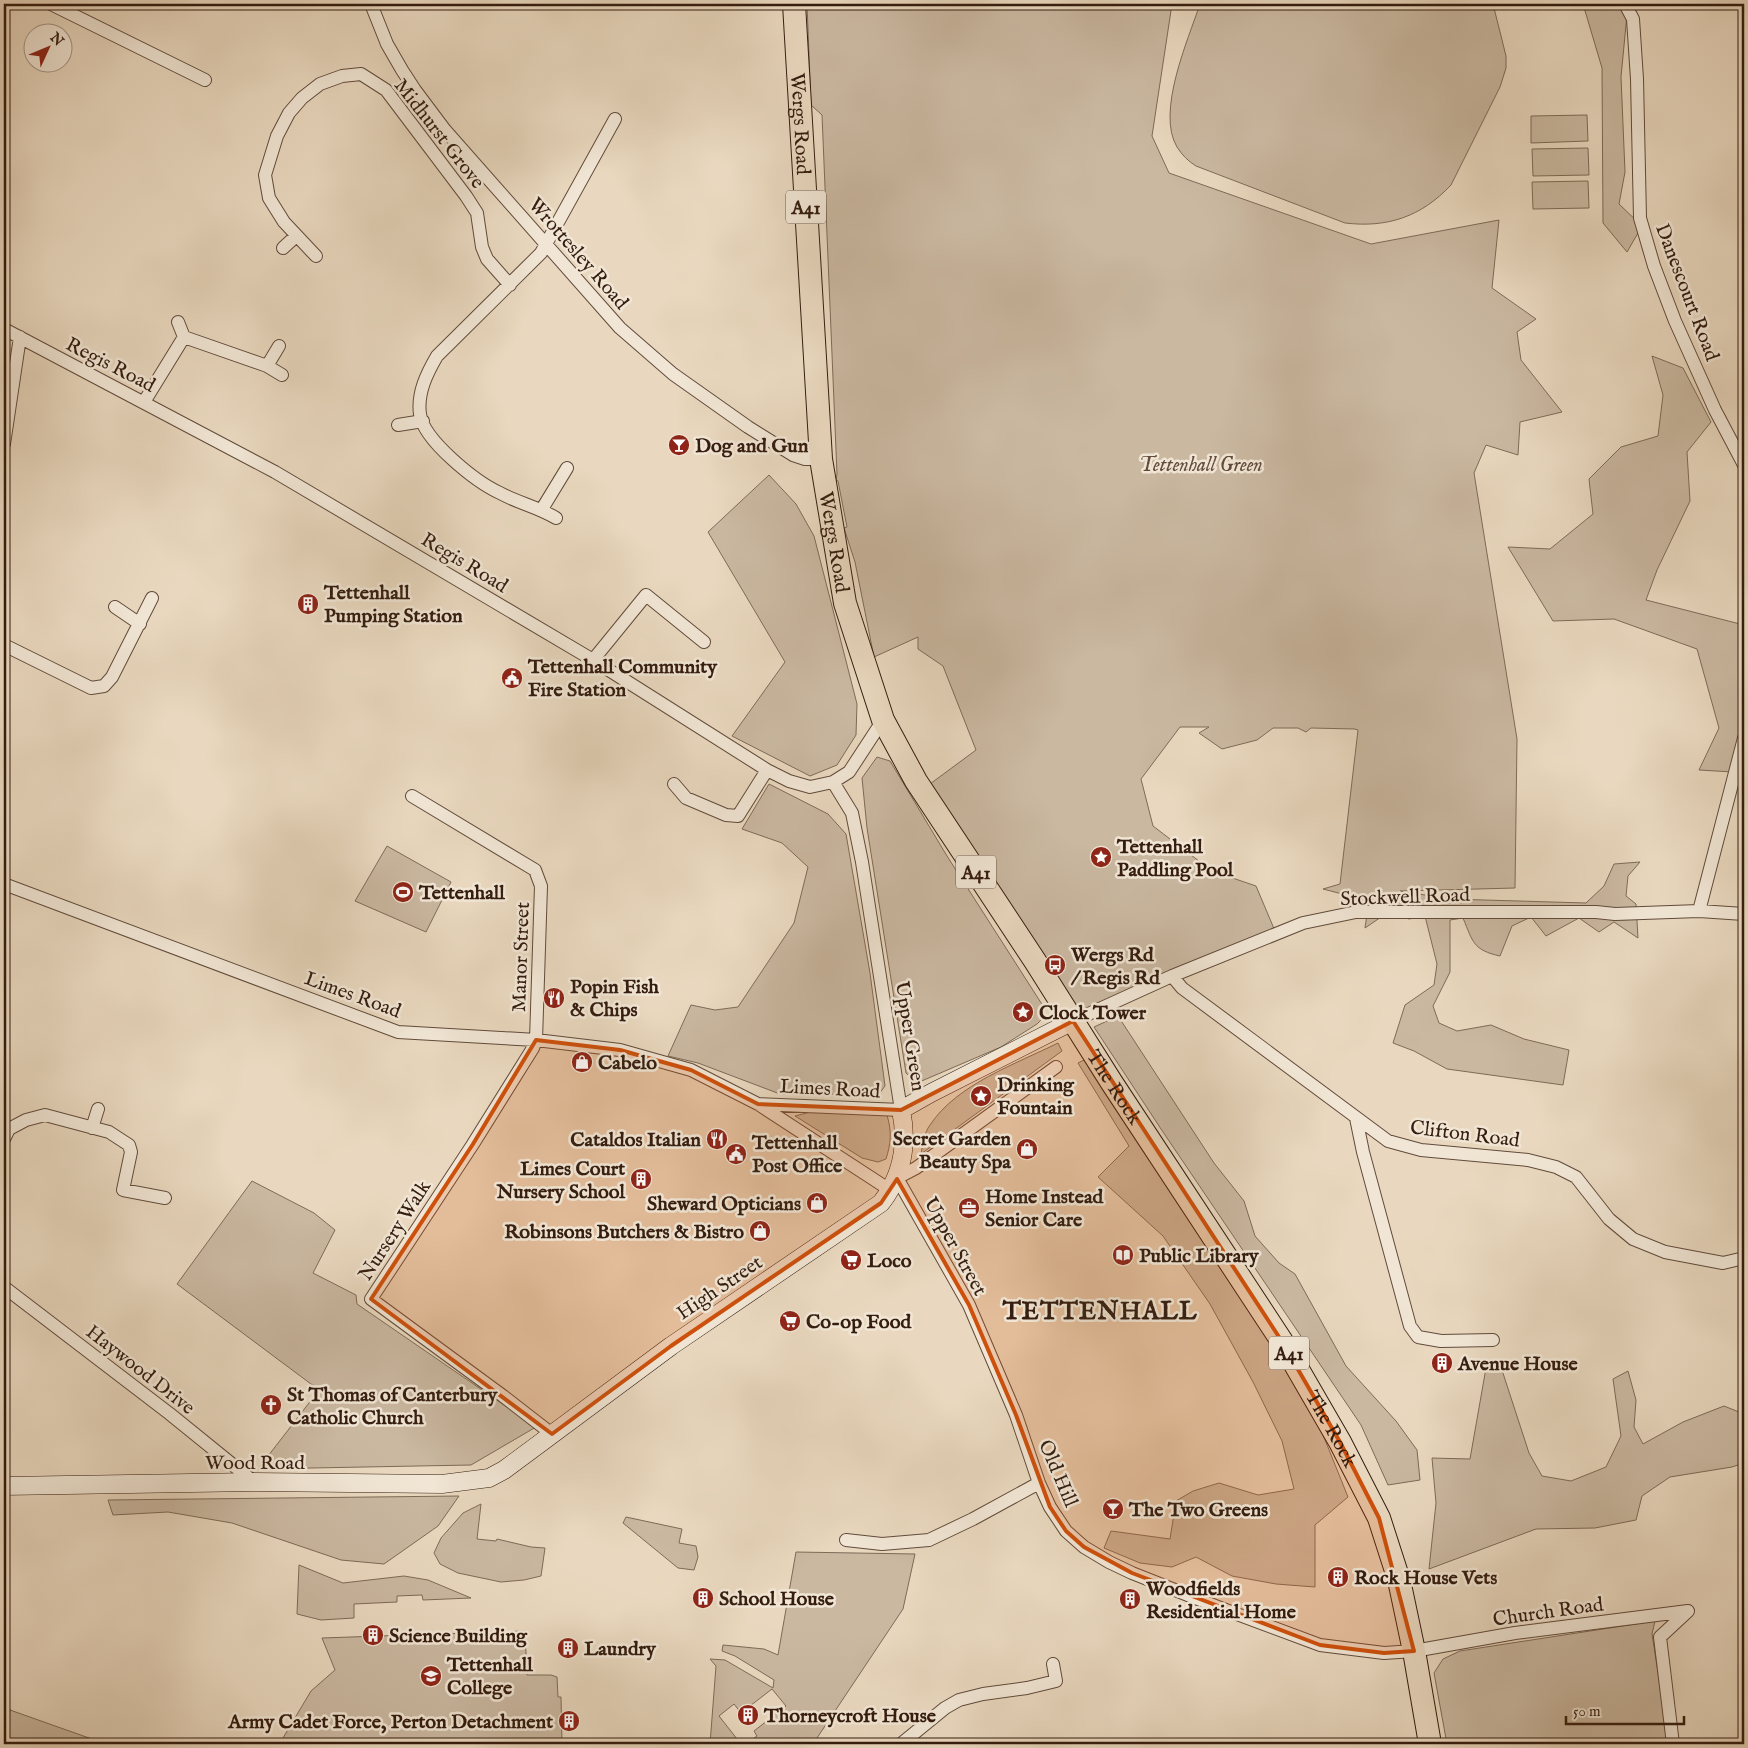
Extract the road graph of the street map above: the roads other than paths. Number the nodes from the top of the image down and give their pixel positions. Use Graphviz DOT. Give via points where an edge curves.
graph roads {
  1 [pos="51,4"];
  2 [pos="371,4"];
  3 [pos="794,4"];
  4 [pos="1626,4"];
  5 [pos="205,80"];
  6 [pos="615,119"];
  7 [pos="296,236"];
  8 [pos="547,244"];
  9 [pos="283,248"];
  10 [pos="316,256"];
  11 [pos="510,285"];
  12 [pos="178,322"];
  13 [pos="4,329"];
  14 [pos="20,337"];
  15 [pos="184,337"];
  16 [pos="279,346"];
  17 [pos="266,366"];
  18 [pos="282,376"];
  19 [pos="144,402"];
  20 [pos="422,421"];
  21 [pos="398,425"];
  22 [pos="4,444"];
  23 [pos="821,459"];
  24 [pos="1744,466"];
  25 [pos="567,468"];
  26 [pos="542,509"];
  27 [pos="556,518"];
  28 [pos="152,598"];
  29 [pos="115,607"];
  30 [pos="140,624"];
  31 [pos="704,642"];
  32 [pos="4,646"];
  33 [pos="593,660"];
  34 [pos="883,720"];
  35 [pos="1744,738"];
  36 [pos="767,770"];
  37 [pos="833,782"];
  38 [pos="674,784"];
  39 [pos="412,796"];
  40 [pos="4,884"];
  41 [pos="1699,911"];
  42 [pos="1744,914"];
  43 [pos="1172,976"];
  44 [pos="1073,1021"];
  45 [pos="536,1040"];
  46 [pos="1056,1067"];
  47 [pos="758,1104"];
  48 [pos="98,1109"];
  49 [pos="901,1110"];
  50 [pos="1356,1118"];
  51 [pos="92,1128"];
  52 [pos="4,1139"];
  53 [pos="894,1184"];
  54 [pos="165,1198"];
  55 [pos="1744,1258"];
  56 [pos="4,1287"];
  57 [pos="1493,1340"];
  58 [pos="1016,1415"];
  59 [pos="552,1434"];
  60 [pos="504,1470"];
  61 [pos="254,1482"];
  62 [pos="1039,1484"];
  63 [pos="4,1486"];
  64 [pos="846,1540"];
  65 [pos="1414,1651"];
  66 [pos="1053,1664"];
  67 [pos="909,1742"];
  68 [pos="1430,1744"];
  69 [pos="1673,1744"];
  1 -- 5 [label="street"];
  2 -- 8 [label="street, Wrottesley Road" via="387,44 415,90 445,130"];
  3 -- 23 [label="highway, Wergs Road / A41"];
  4 -- 24 [label="street, Danescourt Road" via="1634,19 1640,218 1675,321"];
  6 -- 8 [label="street"];
  7 -- 9 [label="street"];
  7 -- 10 [label="street, Midhurst Grove"];
  7 -- 11 [label="street, Midhurst Grove" via="269,198 265,175 277,136 289,113 320,84 342,76 361,74 386,90 466,196 477,213 487,259"];
  8 -- 11 [label="street"];
  8 -- 23 [label="street, Wrottesley Road" via="620,328 673,374 793,455"];
  11 -- 20 [label="street" via="437,356 420,396"];
  12 -- 15 [label="street"];
  13 -- 14 [label="street, Regis Road"];
  14 -- 19 [label="street, Regis Road"];
  14 -- 22 [label="street"];
  15 -- 17 [label="street"];
  15 -- 19 [label="street"];
  16 -- 17 [label="street"];
  17 -- 18 [label="street"];
  19 -- 33 [label="street, Regis Road" via="275,472"];
  20 -- 21 [label="street"];
  20 -- 26 [label="street" via="443,452 475,478 499,493"];
  23 -- 34 [label="highway, Wergs Road / A41" via="845,603"];
  25 -- 26 [label="street"];
  26 -- 27 [label="street"];
  28 -- 30 [label="street"];
  29 -- 30 [label="street"];
  30 -- 32 [label="street" via="104,686 91,688"];
  31 -- 33 [label="street" via="646,595"];
  33 -- 36 [label="street, Regis Road"];
  34 -- 37 [label="street, Regis Road" via="849,772"];
  34 -- 44 [label="highway, Wergs Road / A41" via="916,781"];
  35 -- 41 [label="street"];
  36 -- 37 [label="street, Regis Road" via="810,787"];
  36 -- 38 [label="street" via="738,816 726,816 686,798"];
  37 -- 49 [label="street, Upper Green" via="852,813"];
  39 -- 45 [label="street, Manor Street" via="535,870 541,886"];
  40 -- 45 [label="street, Limes Road" via="398,1032"];
  41 -- 42 [label="street, Stockwell Road"];
  41 -- 43 [label="street, Stockwell Road" via="1615,914 1356,912 1303,922"];
  43 -- 44 [label="street, Stockwell Road"];
  43 -- 50 [label="street, Clifton Road" via="1182,988"];
  44 -- 49 [label="street, Upper Green"];
  44 -- 65 [label="highway, The Rock / A41" via="1280,1340 1340,1442 1379,1518 1398,1580"];
  45 -- 47 [label="street, Limes Road" via="620,1050 691,1070"];
  45 -- 59 [label="street, Nursery Walk" via="473,1144 371,1299"];
  46 -- 53 [label="street"];
  47 -- 49 [label="street, Limes Road"];
  47 -- 53 [label="street, Limes Road"];
  48 -- 51 [label="street"];
  49 -- 53 [label="street, High Street" via="905,1143"];
  50 -- 55 [label="street, Clifton Road" via="1388,1140 1421,1150 1528,1160 1556,1167 1576,1177 1609,1219 1633,1239 1665,1252 1723,1264"];
  50 -- 57 [label="street" via="1410,1326 1418,1337 1426,1339"];
  51 -- 52 [label="street" via="45,1115 9,1129"];
  51 -- 54 [label="street" via="109,1132 129,1145 131,1152 123,1190"];
  53 -- 58 [label="street, Upper Street" via="969,1305"];
  53 -- 59 [label="street, High Street" via="881,1203 697,1327"];
  56 -- 61 [label="street, Haywood Drive"];
  58 -- 62 [label="street, Old Hill"];
  59 -- 60 [label="street, High Street"];
  60 -- 61 [label="street, Wood Road" via="489,1478 442,1484"];
  61 -- 63 [label="street, Wood Road"];
  62 -- 64 [label="street" via="929,1540 882,1544"];
  62 -- 65 [label="street, Old Hill" via="1066,1532 1084,1547 1132,1573 1320,1645 1384,1653"];
  65 -- 68 [label="highway, The Rock / A41"];
  65 -- 69 [label="street, Church Road" via="1515,1633 1688,1611 1660,1637"];
  66 -- 67 [label="street" via="1056,1681 959,1700 945,1708"];
}
